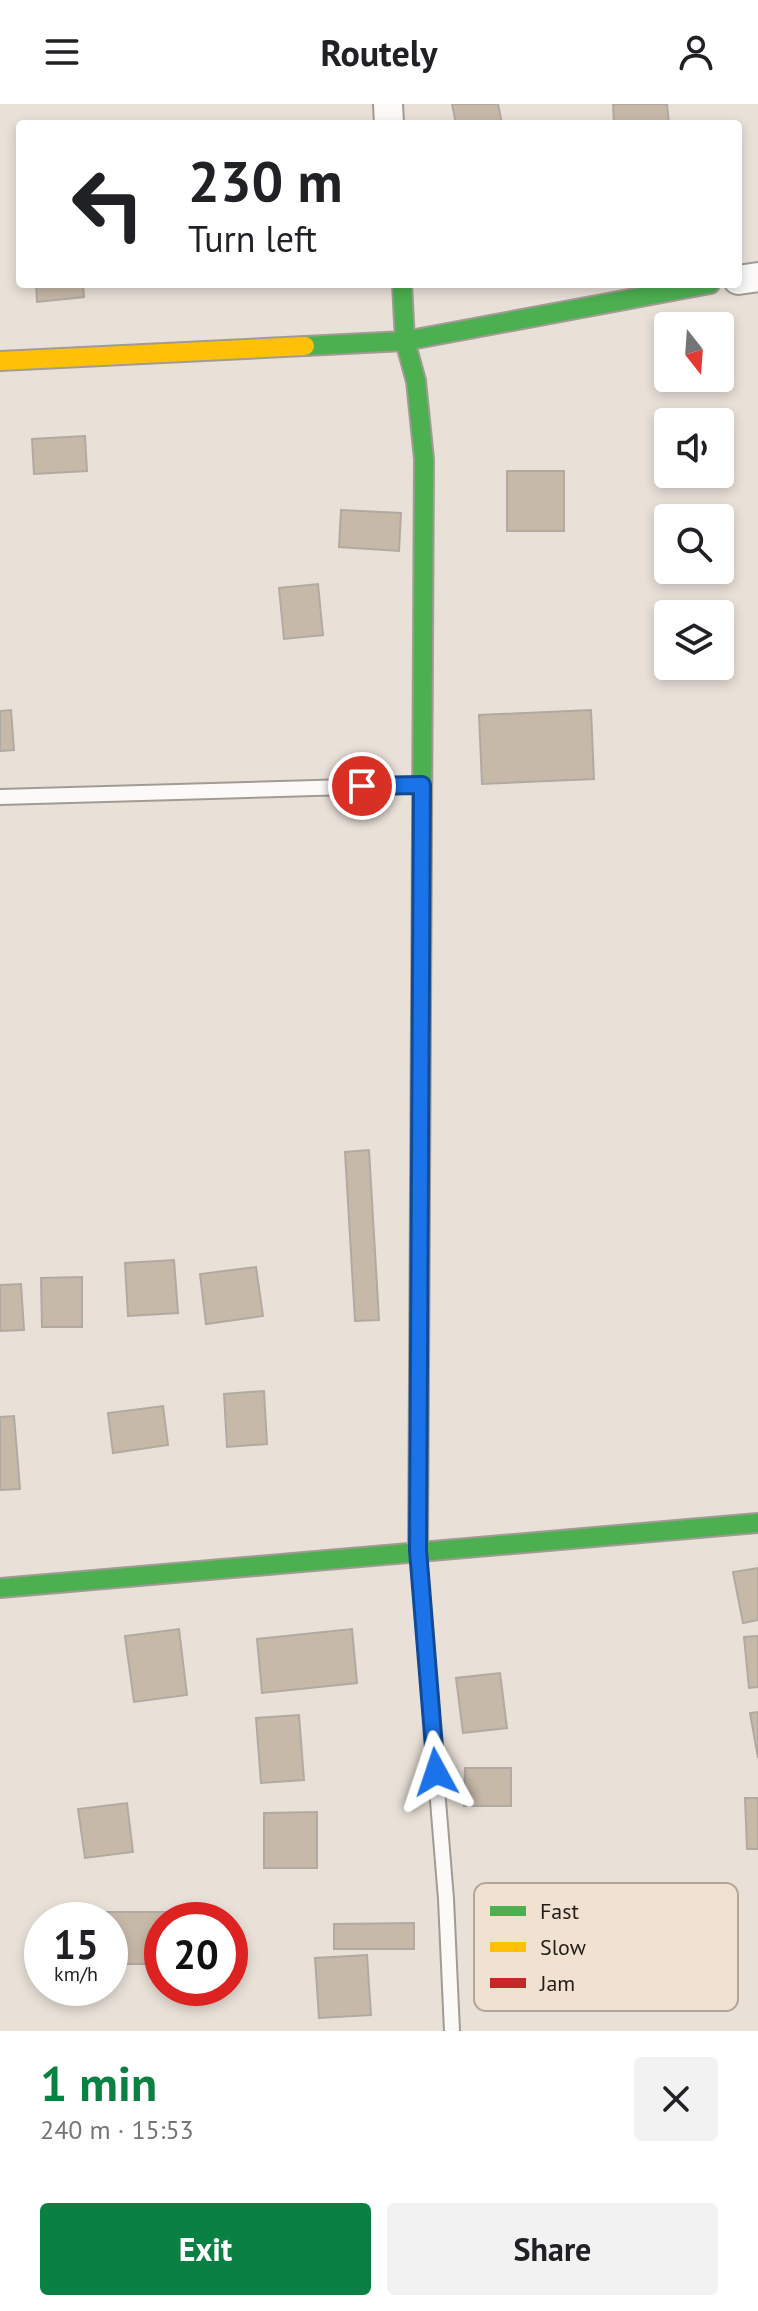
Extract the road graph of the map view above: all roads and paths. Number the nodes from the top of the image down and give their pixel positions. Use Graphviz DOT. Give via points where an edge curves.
graph roads {
  1 [pos="402,288"];
  2 [pos="689,288"];
  3 [pos="405,341"];
  4 [pos="0,361"];
  5 [pos="422,785"];
  6 [pos="0,797"];
  7 [pos="758,1523"];
  8 [pos="418,1550"];
  9 [pos="0,1588"];
  10 [pos="452,2031"];
  1 -- 3 [label="street"];
  2 -- 3 [label="street"];
  3 -- 4 [label="street"];
  3 -- 5 [label="street" via="416,381 424,459"];
  5 -- 6 [label="lane"];
  5 -- 8 [label="street"];
  7 -- 8 [label="street"];
  8 -- 9 [label="street"];
  8 -- 10 [label="lane"];
}
